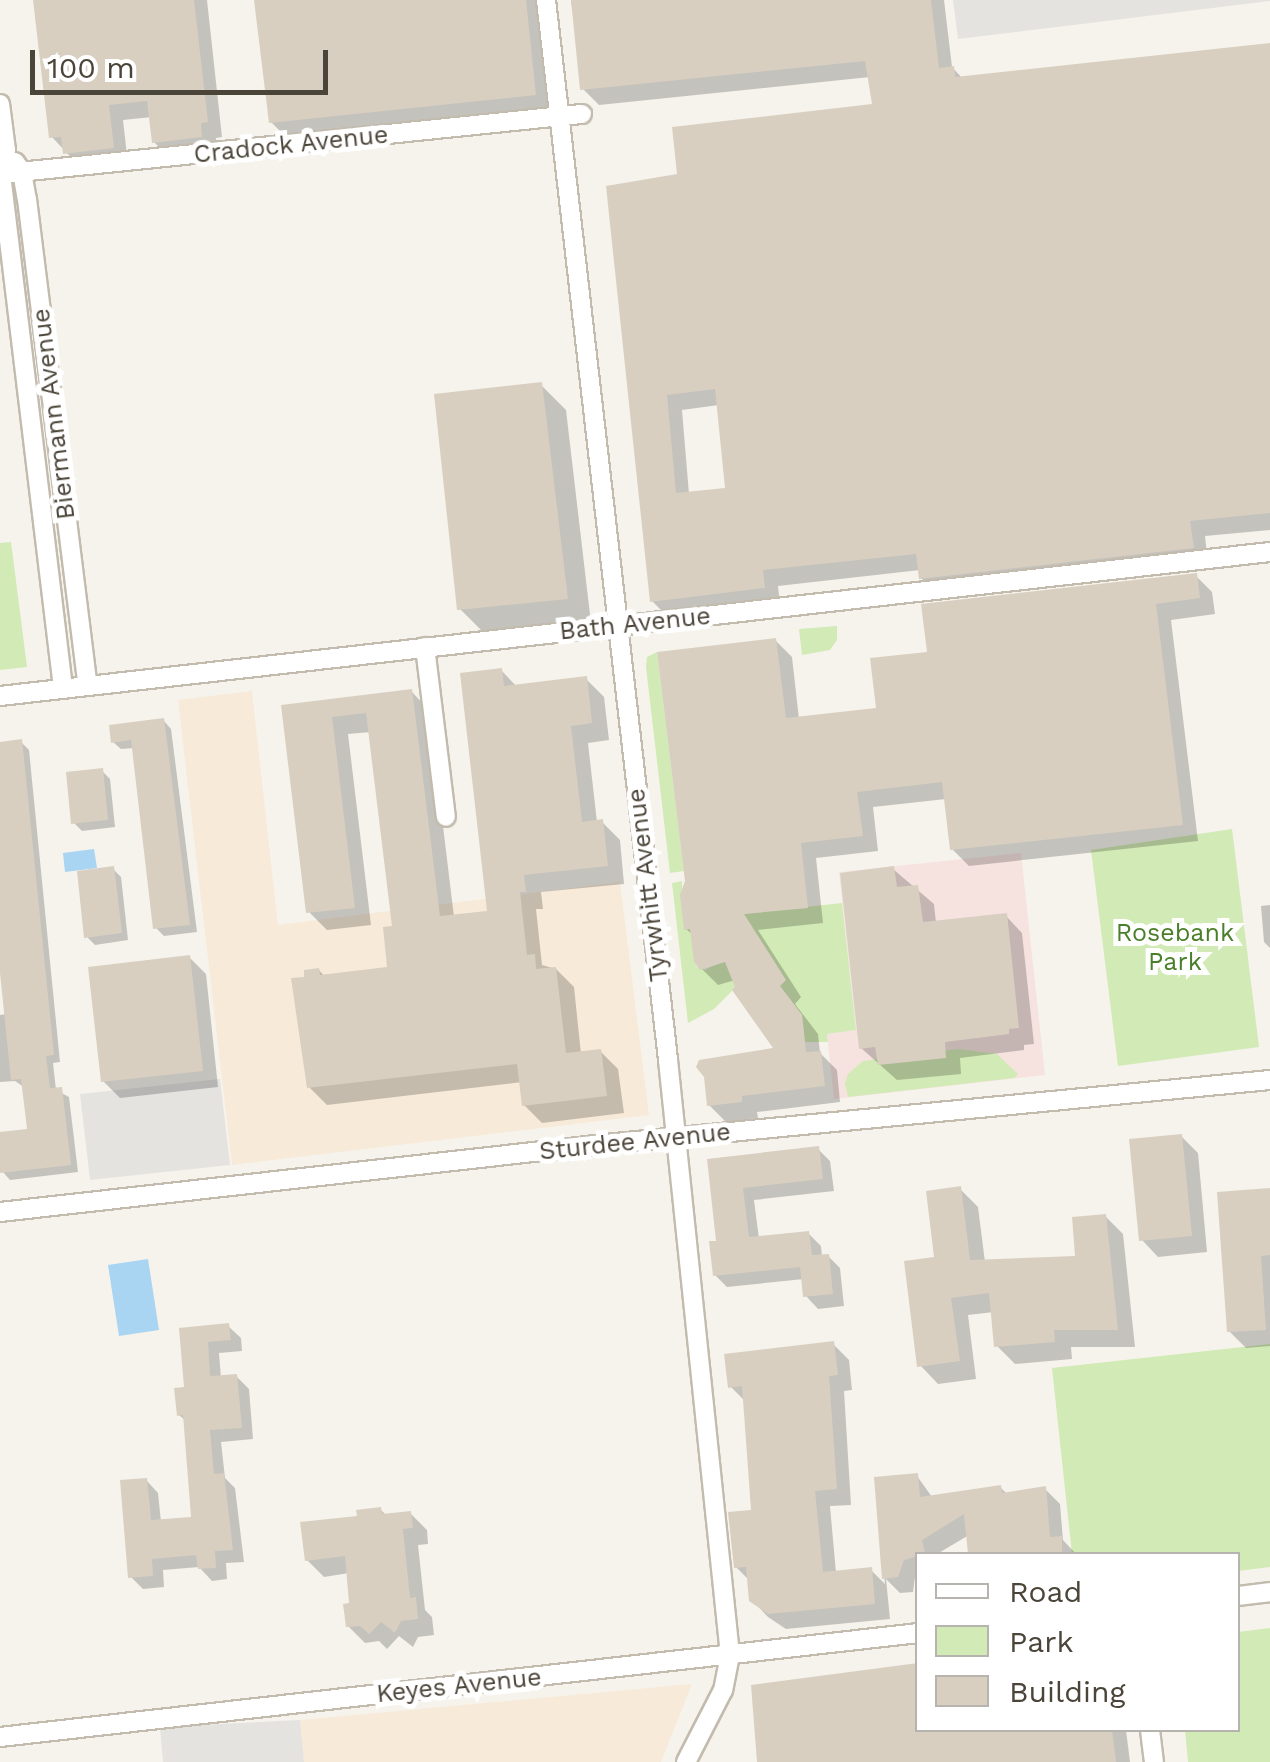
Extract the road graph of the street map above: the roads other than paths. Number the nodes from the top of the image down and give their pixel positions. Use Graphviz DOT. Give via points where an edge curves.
graph roads {
  1 [pos="546,0"];
  2 [pos="0,104"];
  3 [pos="582,114"];
  4 [pos="558,117"];
  5 [pos="6,150"];
  6 [pos="22,172"];
  7 [pos="0,174"];
  8 [pos="54,410"];
  9 [pos="30,414"];
  10 [pos="1270,552"];
  11 [pos="619,625"];
  12 [pos="424,647"];
  13 [pos="87,684"];
  14 [pos="63,688"];
  15 [pos="0,696"];
  16 [pos="446,817"];
  17 [pos="1270,1080"];
  18 [pos="677,1138"];
  19 [pos="0,1212"];
  20 [pos="1270,1592"];
  21 [pos="1240,1596"];
  22 [pos="915,1633"];
  23 [pos="730,1655"];
  24 [pos="1150,1732"];
  25 [pos="0,1736"];
  26 [pos="686,1762"];
  27 [pos="1154,1762"];
  1 -- 4 [label="street, Tyrwhitt Avenue"];
  2 -- 5 [label="street, Biermann Avenue"];
  3 -- 4 [label="street, Cradock Avenue"];
  4 -- 6 [label="street, Cradock Avenue"];
  4 -- 11 [label="street, Tyrwhitt Avenue"];
  5 -- 6 [label="street, Biermann Avenue"];
  5 -- 7 [label="street, Biermann Avenue"];
  6 -- 7 [label="street, Cradock Avenue"];
  6 -- 8 [label="street, Biermann Avenue"];
  7 -- 9 [label="street, Biermann Avenue"];
  8 -- 9 [label="street"];
  8 -- 13 [label="street, Biermann Avenue"];
  9 -- 14 [label="street, Biermann Avenue"];
  10 -- 11 [label="street, Bath Avenue"];
  11 -- 12 [label="street, Bath Avenue"];
  11 -- 18 [label="street, Tyrwhitt Avenue"];
  12 -- 13 [label="street, Bath Avenue"];
  12 -- 16 [label="street"];
  13 -- 14 [label="street, Bath Avenue"];
  14 -- 15 [label="street, Bath Avenue"];
  17 -- 18 [label="street, Sturdee Avenue"];
  18 -- 19 [label="street, Sturdee Avenue"];
  18 -- 23 [label="street, Tyrwhitt Avenue"];
  20 -- 21 [label="street"];
  22 -- 23 [label="street, Keyes Avenue"];
  23 -- 25 [label="street, Keyes Avenue"];
  23 -- 26 [label="street, Tyrwhitt Avenue" via="723,1690"];
  24 -- 27 [label="street"];
}
